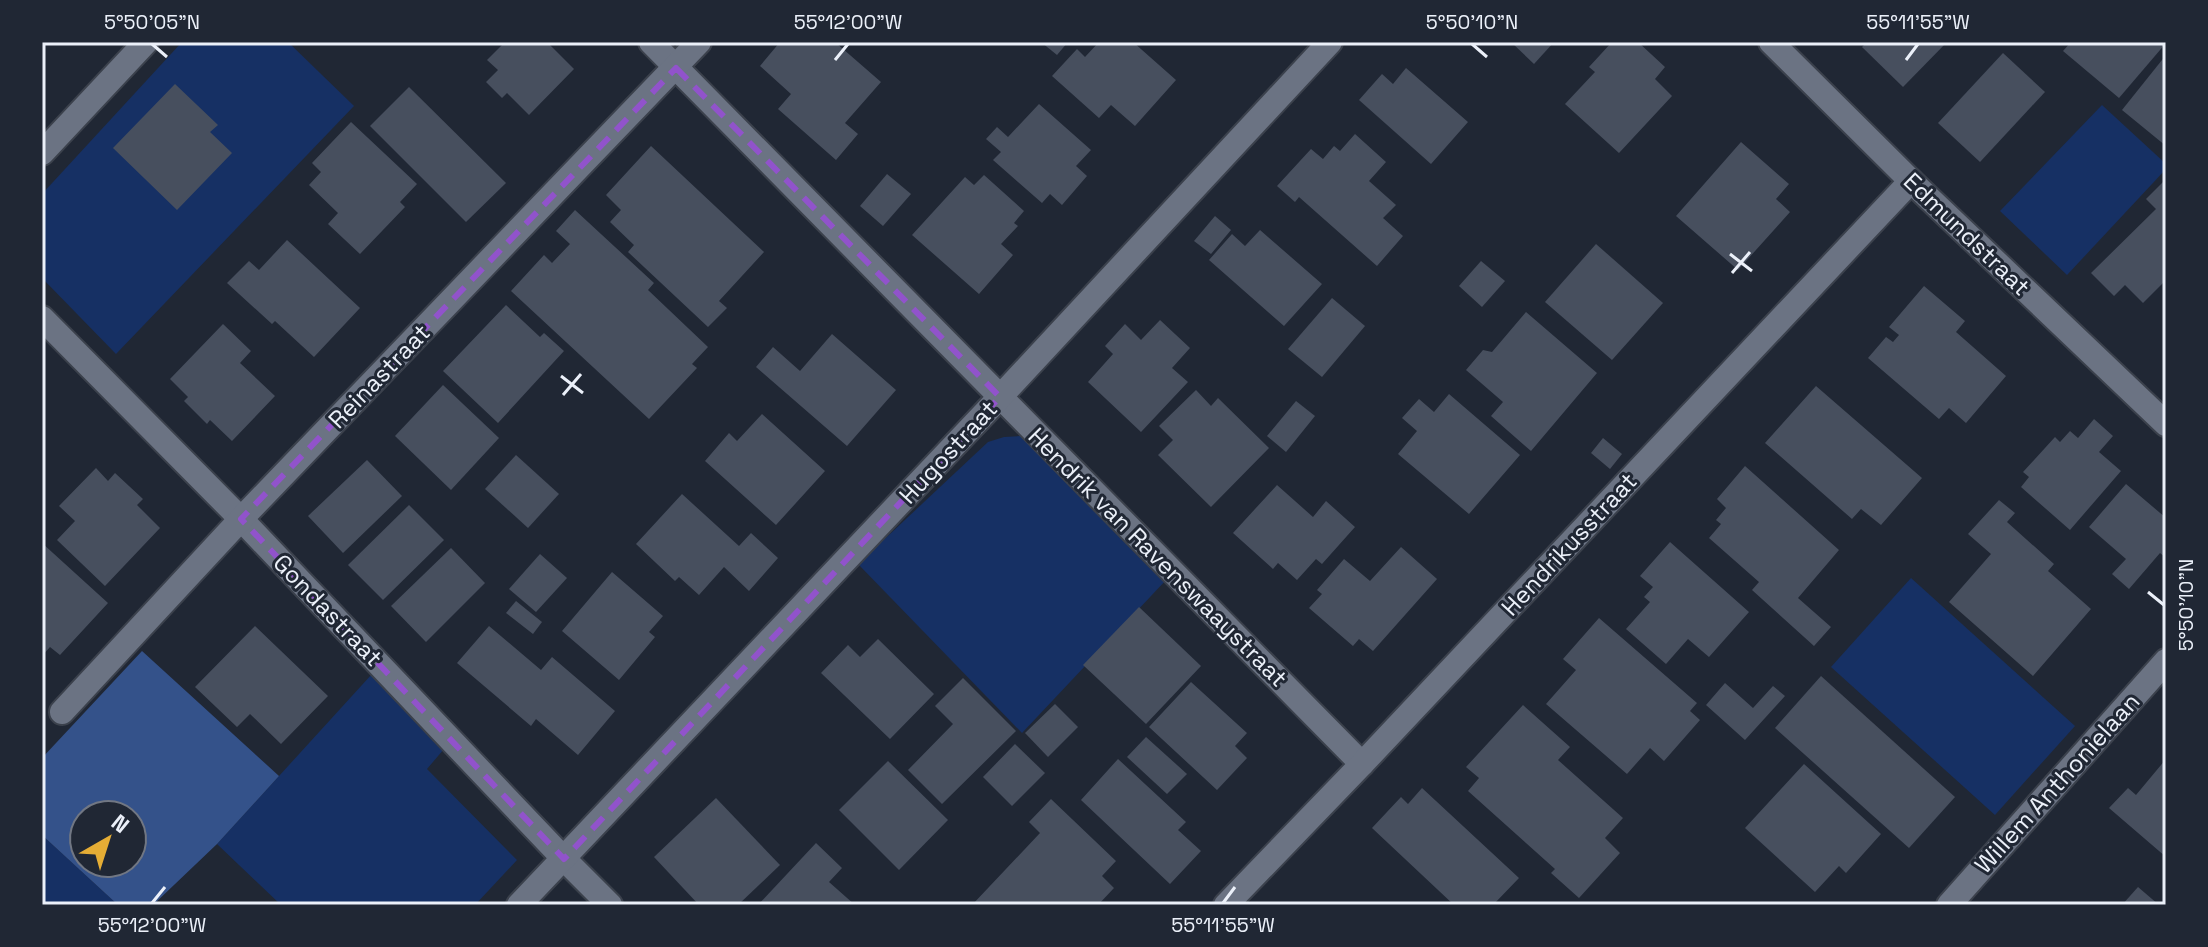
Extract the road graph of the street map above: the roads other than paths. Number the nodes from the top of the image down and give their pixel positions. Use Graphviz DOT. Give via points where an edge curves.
graph roads {
  1 [pos="146,42"];
  2 [pos="651,42"];
  3 [pos="699,42"];
  4 [pos="1330,42"];
  5 [pos="1771,42"];
  6 [pos="676,68"];
  7 [pos="42,153"];
  8 [pos="1911,181"];
  9 [pos="42,318"];
  10 [pos="1000,397"];
  11 [pos="2166,424"];
  12 [pos="241,519"];
  13 [pos="2166,661"];
  14 [pos="62,712"];
  15 [pos="1362,764"];
  16 [pos="564,859"];
  17 [pos="519,905"];
  18 [pos="610,905"];
  19 [pos="1226,905"];
  20 [pos="1949,905"];
  1 -- 7 [label="street"];
  2 -- 6 [label="street, Hendrik van Ravenswaaystraat"];
  3 -- 6 [label="street, Reinastraat"];
  4 -- 10 [label="street, Hugostraat"];
  5 -- 8 [label="street, Edmundstraat"];
  6 -- 10 [label="street, Hendrik van Ravenswaaystraat"];
  6 -- 12 [label="street, Reinastraat"];
  8 -- 11 [label="street, Edmundstraat"];
  8 -- 15 [label="street, Hendrikusstraat"];
  9 -- 12 [label="street, Gondastraat"];
  10 -- 15 [label="street, Hendrik van Ravenswaaystraat"];
  10 -- 16 [label="street, Hugostraat"];
  12 -- 14 [label="street, Reinastraat"];
  12 -- 16 [label="street, Gondastraat"];
  13 -- 20 [label="street, Willem Anthonielaan"];
  15 -- 19 [label="street, Hendrikusstraat"];
  16 -- 17 [label="street, Hugostraat"];
  16 -- 18 [label="street, Gondastraat"];
}
